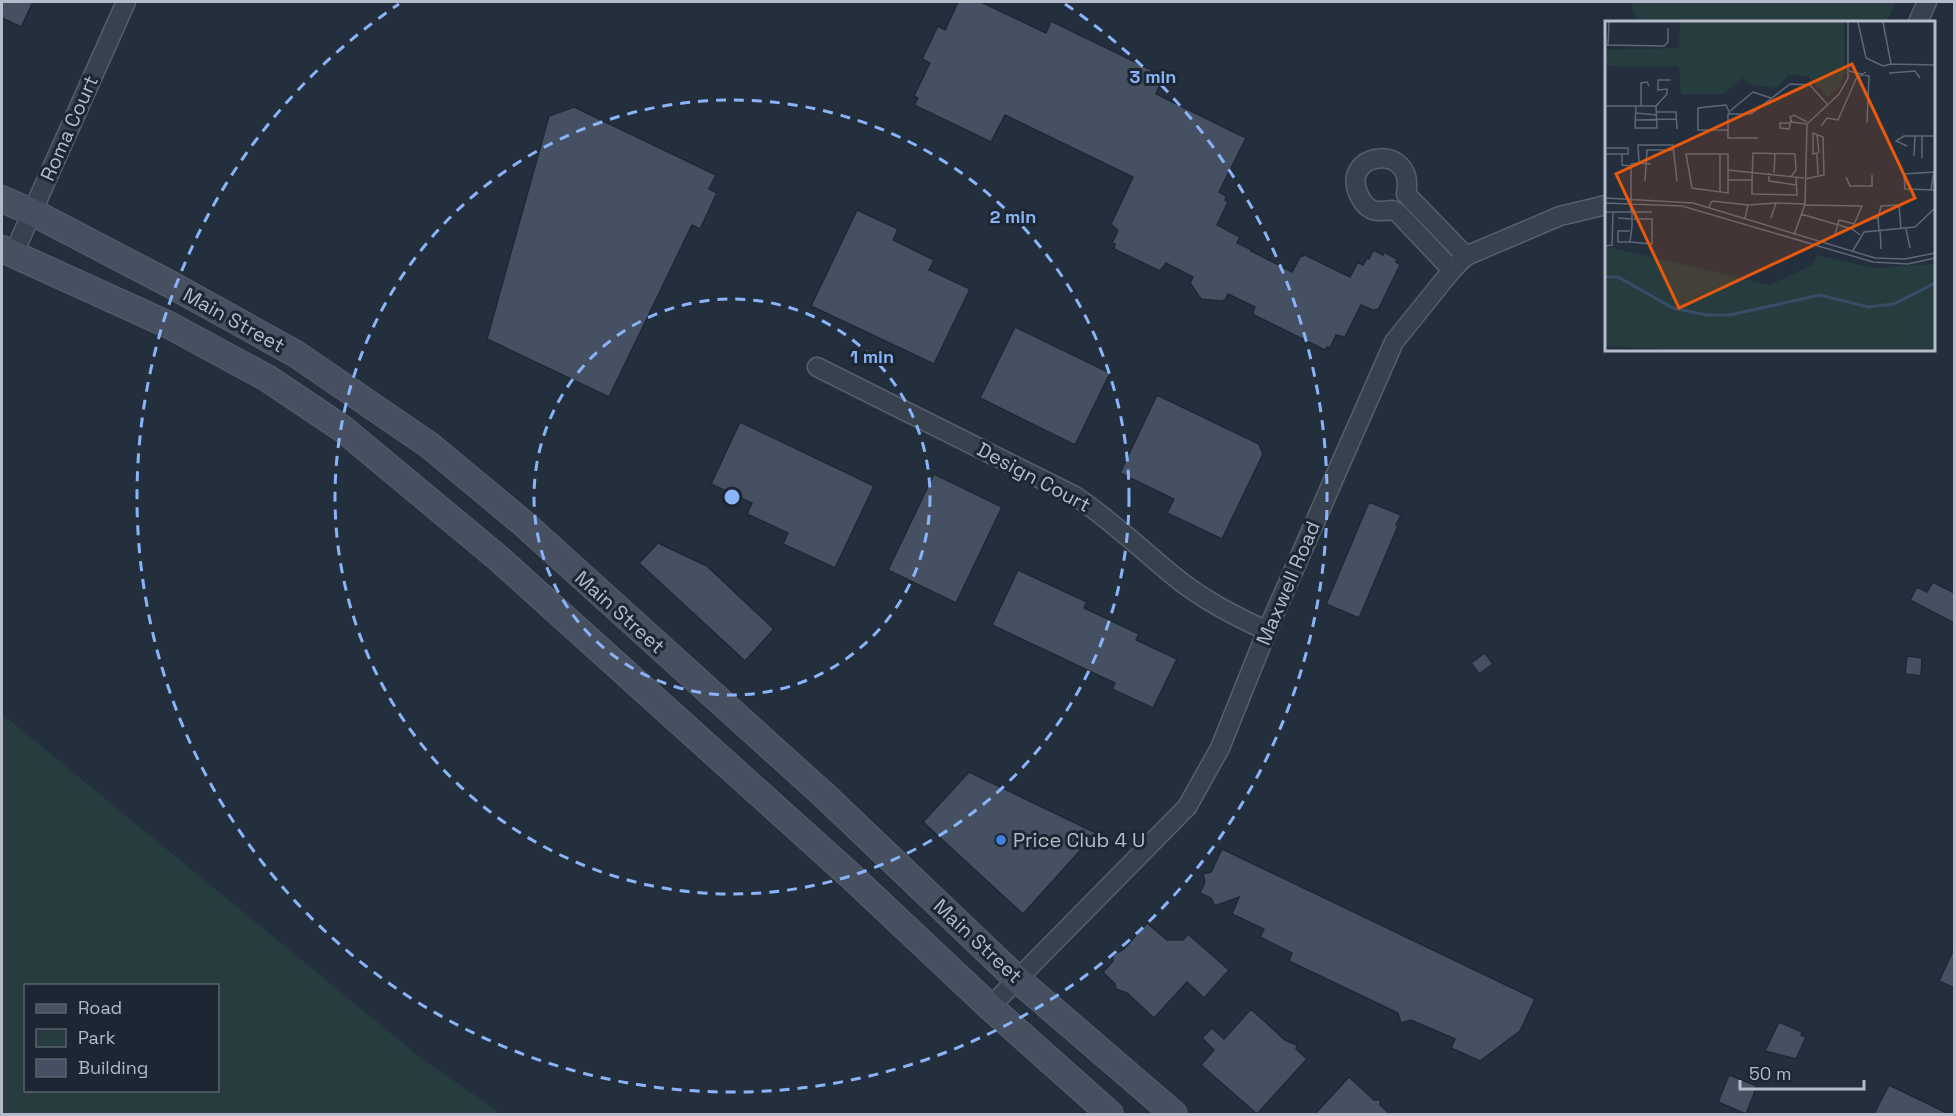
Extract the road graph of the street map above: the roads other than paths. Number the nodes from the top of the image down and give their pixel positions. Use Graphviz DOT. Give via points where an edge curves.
graph roads {
  1 [pos="126,2"];
  2 [pos="1927,2"];
  3 [pos="1918,21"];
  4 [pos="2,199"];
  5 [pos="1605,205"];
  6 [pos="32,213"];
  7 [pos="7,252"];
  8 [pos="1466,256"];
  9 [pos="1452,270"];
  10 [pos="817,367"];
  11 [pos="1267,631"];
  12 [pos="1017,980"];
  13 [pos="990,1007"];
  14 [pos="1110,1114"];
  15 [pos="1174,1114"];
  1 -- 6 [label="street, Roma Court"];
  2 -- 3 [label="street"];
  4 -- 6 [label="main road, Main Street"];
  5 -- 8 [label="street, Maxwell Road" via="1560,216"];
  6 -- 7 [label="street, Roma Court"];
  6 -- 12 [label="main road, Main Street" via="296,354 429,446 523,524 808,781"];
  7 -- 13 [label="main road, Main Street" via="169,325 267,378 343,429 497,557"];
  8 -- 9 [label="street, Maxwell Road"];
  8 -- 9 [label="street" via="1406,194 1407,178 1399,165 1377,158 1363,165 1355,188 1365,205 1380,213 1398,213"];
  9 -- 11 [label="street, Maxwell Road" via="1394,342"];
  10 -- 11 [label="street, Design Court" via="1075,496 1177,579 1229,614"];
  11 -- 12 [label="street, Maxwell Road" via="1220,748 1187,807"];
  12 -- 13 [label="street, Maxwell Road"];
  12 -- 15 [label="main road, Main Street"];
  13 -- 14 [label="main road, Main Street"];
}
